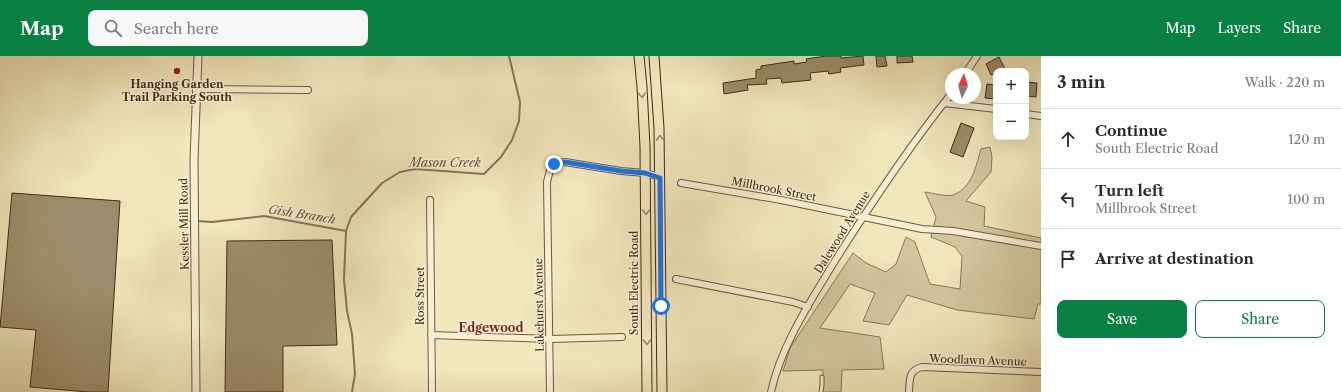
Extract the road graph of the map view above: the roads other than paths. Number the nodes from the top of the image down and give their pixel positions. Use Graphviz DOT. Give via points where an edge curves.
graph roads {
  1 [pos="198,56"];
  2 [pos="638,56"];
  3 [pos="654,56"];
  4 [pos="977,56"];
  5 [pos="969,68"];
  6 [pos="196,89"];
  7 [pos="308,90"];
  8 [pos="944,103"];
  9 [pos="993,110"];
  10 [pos="1029,114"];
  11 [pos="1041,116"];
  12 [pos="645,173"];
  13 [pos="660,178"];
  14 [pos="681,183"];
  15 [pos="430,200"];
  16 [pos="862,217"];
  17 [pos="1041,246"];
  18 [pos="676,279"];
  19 [pos="808,307"];
  20 [pos="430,335"];
  21 [pos="622,337"];
  22 [pos="550,339"];
  23 [pos="1041,372"];
  24 [pos="822,377"];
  25 [pos="196,392"];
  26 [pos="432,392"];
  27 [pos="550,392"];
  28 [pos="647,392"];
  29 [pos="662,392"];
  30 [pos="771,392"];
  31 [pos="821,392"];
  32 [pos="909,392"];
  1 -- 6 [label="street, Kessler Mill Road"];
  2 -- 12 [label="main road, South Electric Road, one-way" via="644,114"];
  13 -- 3 [label="main road, one-way" via="660,128"];
  4 -- 5 [label="street"];
  6 -- 7 [label="street"];
  6 -- 25 [label="street, Kessler Mill Road"];
  8 -- 9 [label="street"];
  8 -- 16 [label="street, Dalewood Avenue"];
  10 -- 11 [label="street"];
  12 -- 13 [label="street"];
  12 -- 22 [label="street, Lakehurst Avenue" via="565,162 554,164 549,172"];
  12 -- 28 [label="main road, South Electric Road, one-way"];
  13 -- 29 [label="main road"];
  14 -- 16 [label="street, Millbrook Street"];
  15 -- 20 [label="street, Ross Street"];
  16 -- 17 [label="street, Millbrook Street" via="922,229"];
  16 -- 19 [label="street, Dalewood Avenue"];
  18 -- 19 [label="street"];
  19 -- 30 [label="street, Dalewood Avenue" via="784,352"];
  20 -- 22 [label="street"];
  20 -- 26 [label="street, Ross Street"];
  21 -- 22 [label="street"];
  22 -- 27 [label="street, Lakehurst Avenue"];
  23 -- 32 [label="street, Woodlawn Avenue" via="922,367 912,371"];
  24 -- 31 [label="lane"];
}
